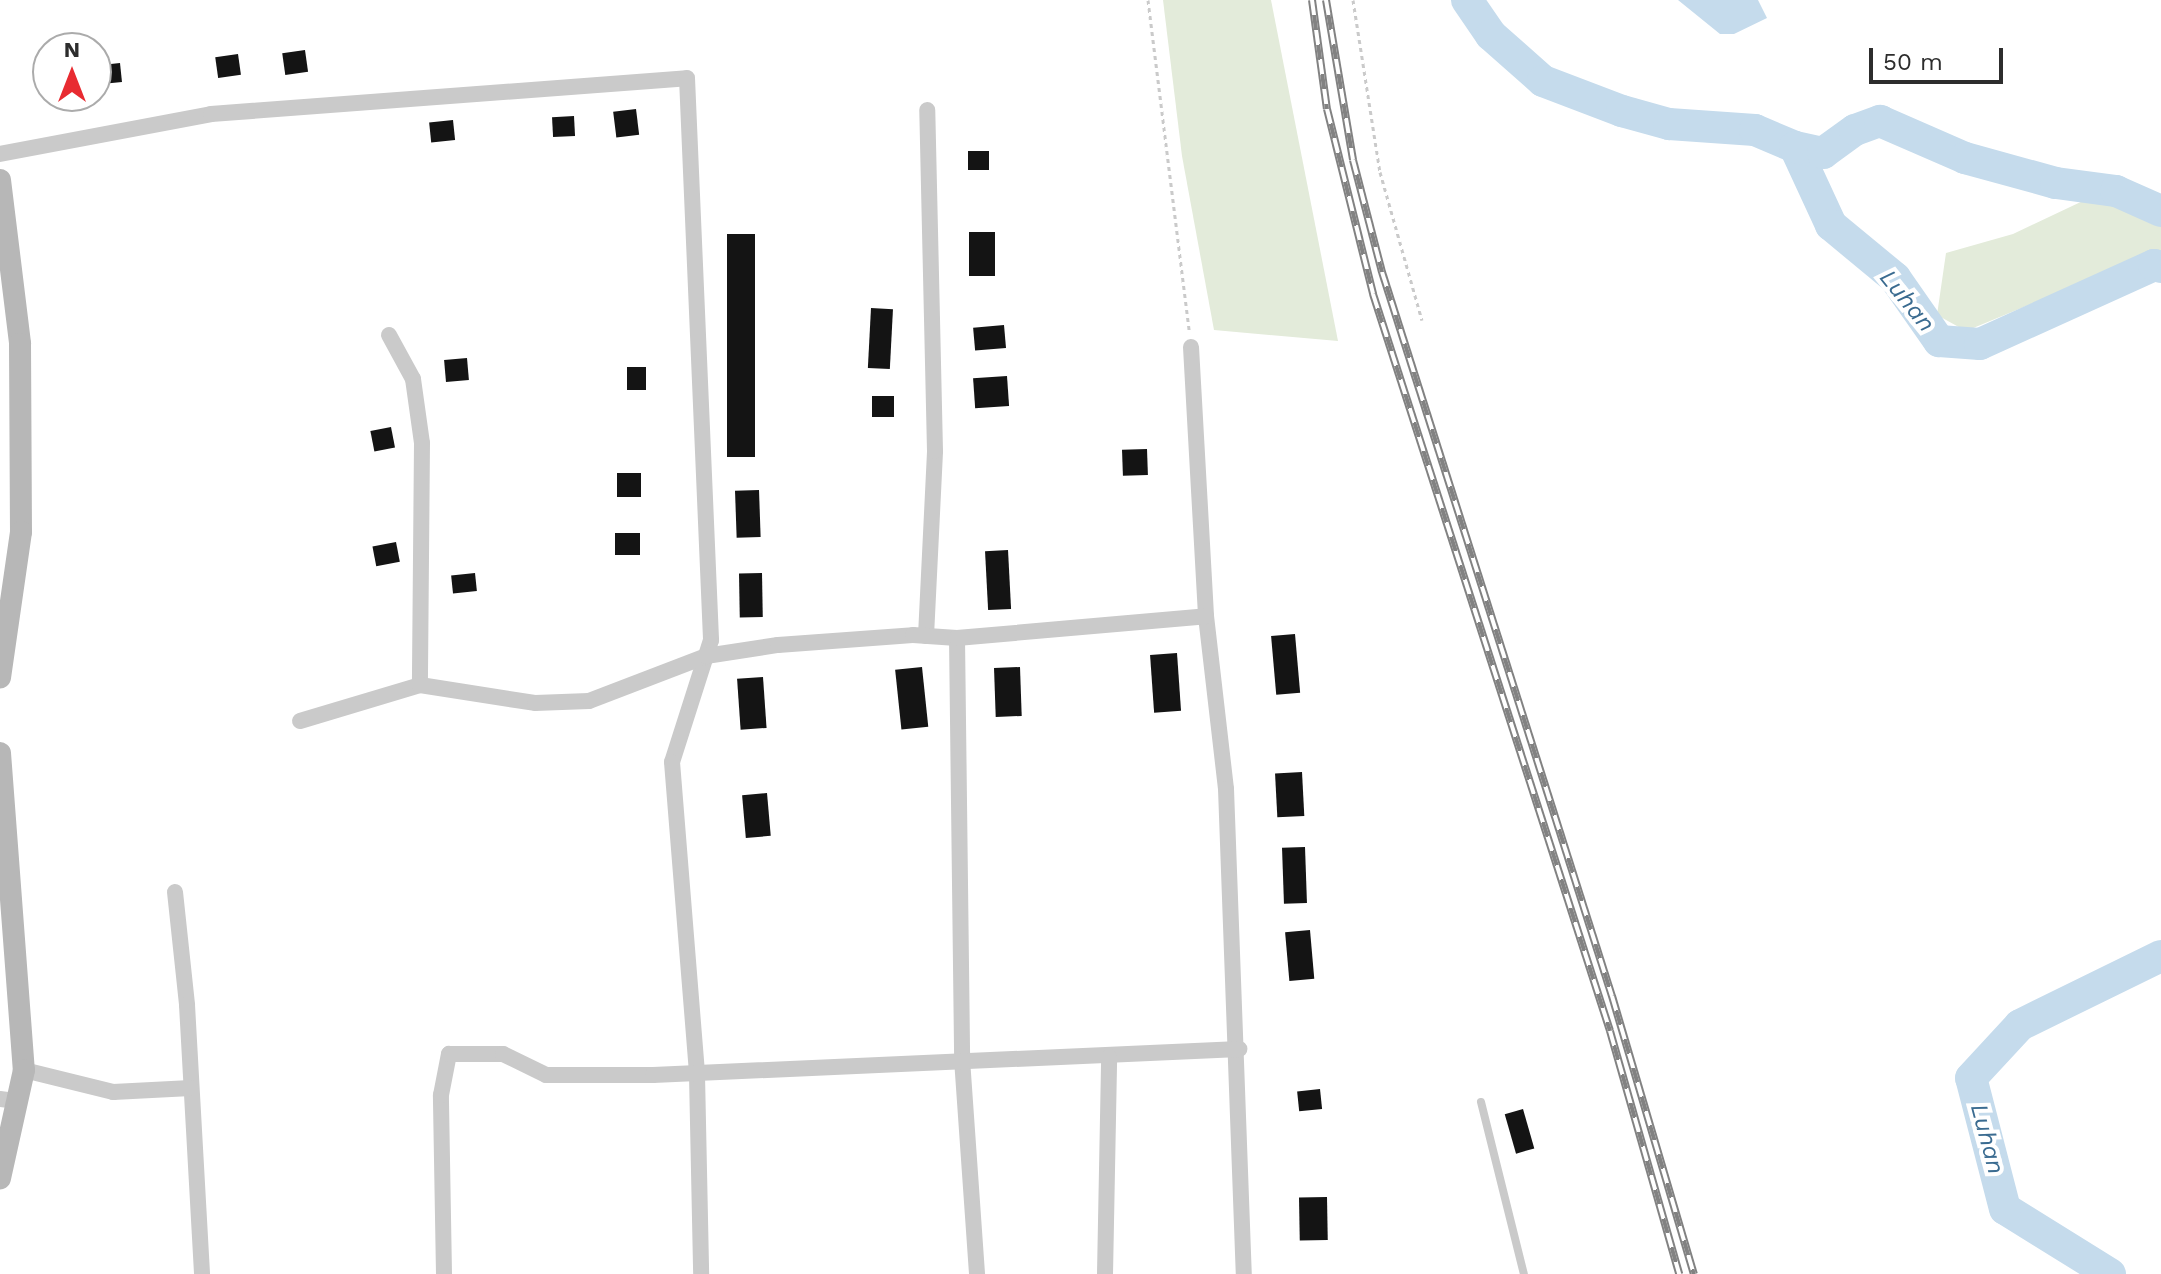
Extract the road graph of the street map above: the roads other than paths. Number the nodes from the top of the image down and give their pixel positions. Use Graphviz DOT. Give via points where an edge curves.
graph roads {
  1 [pos="927,110"];
  2 [pos="0,154"];
  3 [pos="0,180"];
  4 [pos="389,335"];
  5 [pos="1191,347"];
  6 [pos="1206,616"];
  7 [pos="926,636"];
  8 [pos="957,638"];
  9 [pos="706,656"];
  10 [pos="0,677"];
  11 [pos="420,685"];
  12 [pos="300,721"];
  13 [pos="0,753"];
  14 [pos="175,892"];
  15 [pos="1239,1049"];
  16 [pos="1109,1057"];
  17 [pos="962,1059"];
  18 [pos="24,1070"];
  19 [pos="697,1075"];
  20 [pos="191,1088"];
  21 [pos="8,1100"];
  22 [pos="1481,1102"];
  23 [pos="0,1178"];
  24 [pos="202,1274"];
  25 [pos="444,1274"];
  26 [pos="701,1274"];
  27 [pos="977,1274"];
  28 [pos="1105,1274"];
  29 [pos="1244,1274"];
  30 [pos="1524,1274"];
  1 -- 7 [label="street" via="935,451"];
  2 -- 9 [label="street" via="211,114 687,78 710,609"];
  3 -- 10 [label="street" via="20,344 21,532"];
  4 -- 11 [label="street" via="413,379 422,443"];
  5 -- 6 [label="street"];
  6 -- 8 [label="street"];
  6 -- 15 [label="street" via="1226,789"];
  7 -- 8 [label="street"];
  7 -- 9 [label="street" via="778,645"];
  8 -- 17 [label="street"];
  9 -- 11 [label="street" via="589,701 535,703"];
  9 -- 19 [label="street" via="672,762"];
  11 -- 12 [label="street"];
  13 -- 18 [label="street"];
  14 -- 20 [label="street"];
  15 -- 16 [label="street"];
  15 -- 29 [label="street"];
  16 -- 17 [label="street"];
  16 -- 28 [label="street"];
  17 -- 19 [label="street"];
  17 -- 27 [label="street"];
  18 -- 20 [label="street" via="113,1092"];
  18 -- 21 [label="street"];
  19 -- 25 [label="street" via="546,1075 503,1054 449,1054 441,1095"];
  19 -- 26 [label="street"];
  20 -- 24 [label="street"];
  21 -- 23 [label="street"];
  22 -- 30 [label="lane"];
}
